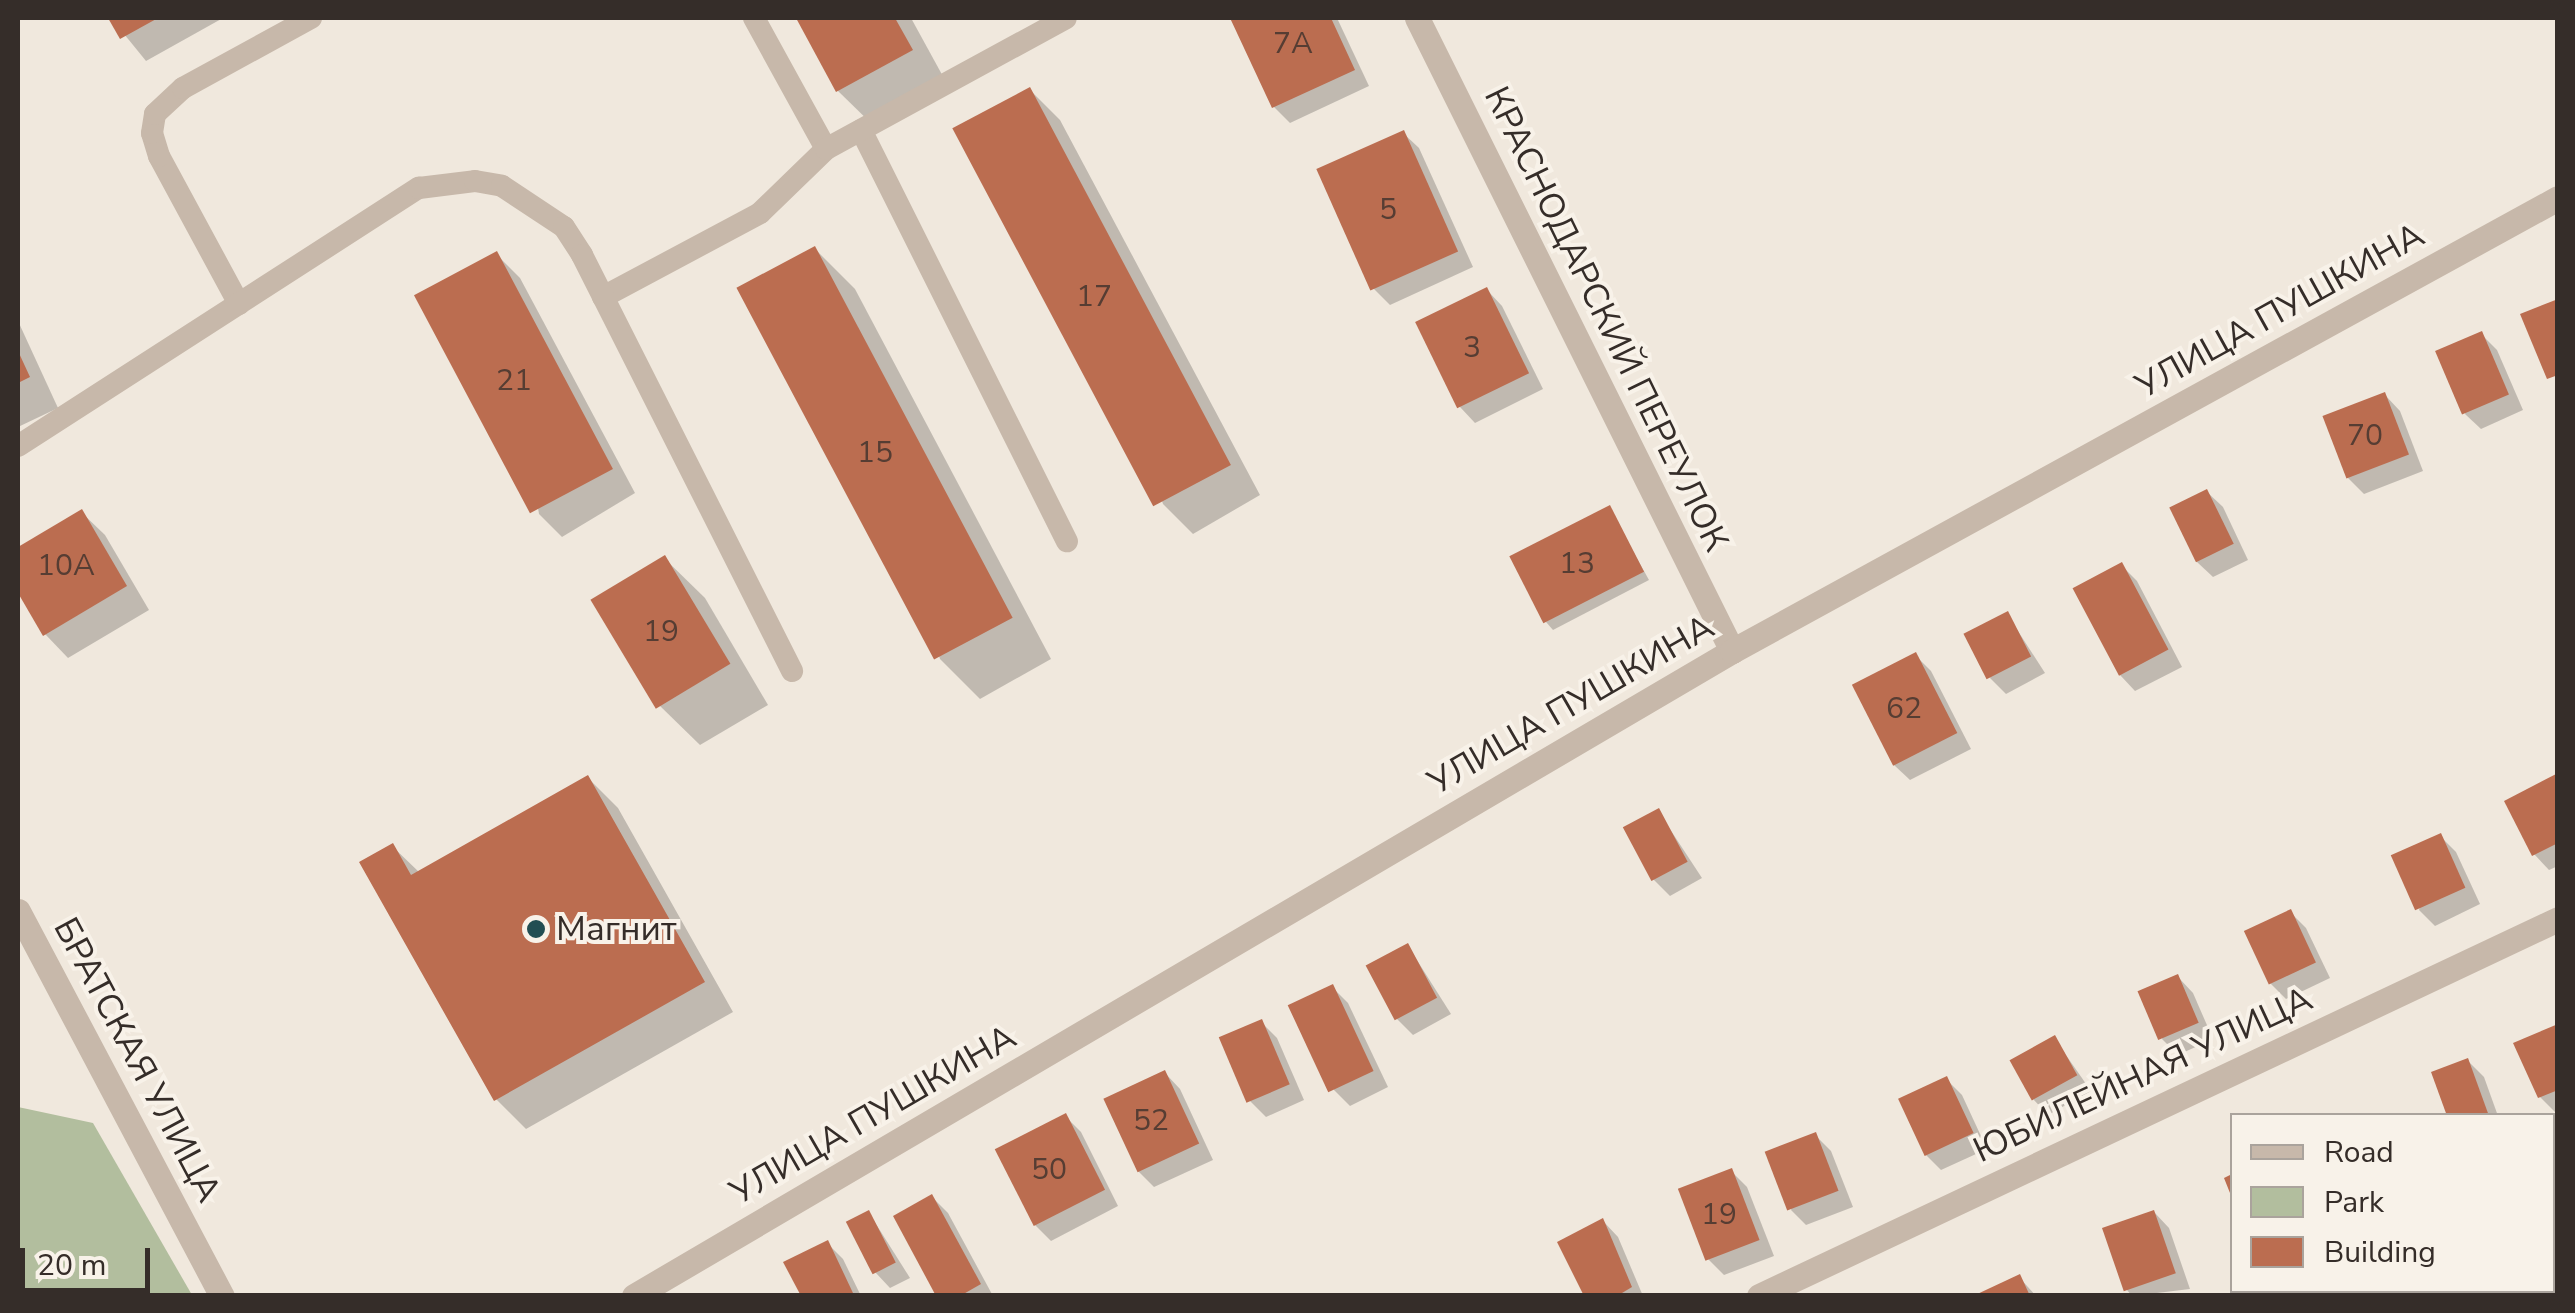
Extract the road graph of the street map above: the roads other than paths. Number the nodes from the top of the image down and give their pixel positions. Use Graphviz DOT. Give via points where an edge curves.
graph roads {
  1 [pos="311,18"];
  2 [pos="754,18"];
  3 [pos="1418,18"];
  4 [pos="1056,20"];
  5 [pos="861,130"];
  6 [pos="826,149"];
  7 [pos="2558,198"];
  8 [pos="603,298"];
  9 [pos="239,304"];
  10 [pos="18,446"];
  11 [pos="1067,542"];
  12 [pos="1732,651"];
  13 [pos="792,672"];
  14 [pos="18,911"];
  15 [pos="2558,919"];
  16 [pos="222,1296"];
  17 [pos="634,1296"];
  18 [pos="1759,1296"];
  1 -- 9 [label="lane" via="183,88 155,114 159,156"];
  2 -- 6 [label="lane"];
  3 -- 12 [label="street, КРАСНОДАРСКИЙ ПЕРЕУЛОК"];
  4 -- 5 [label="lane"];
  5 -- 6 [label="lane"];
  5 -- 11 [label="lane"];
  6 -- 8 [label="lane" via="760,212"];
  7 -- 12 [label="street, УЛИЦА ПУШКИНА"];
  8 -- 9 [label="lane" via="564,227 530,198 502,186 460,181 419,188"];
  8 -- 13 [label="lane"];
  9 -- 10 [label="lane"];
  12 -- 17 [label="street, УЛИЦА ПУШКИНА"];
  14 -- 16 [label="street, БРАТСКАЯ УЛИЦА"];
  15 -- 18 [label="street, ЮБИЛЕЙНАЯ УЛИЦА"];
}
